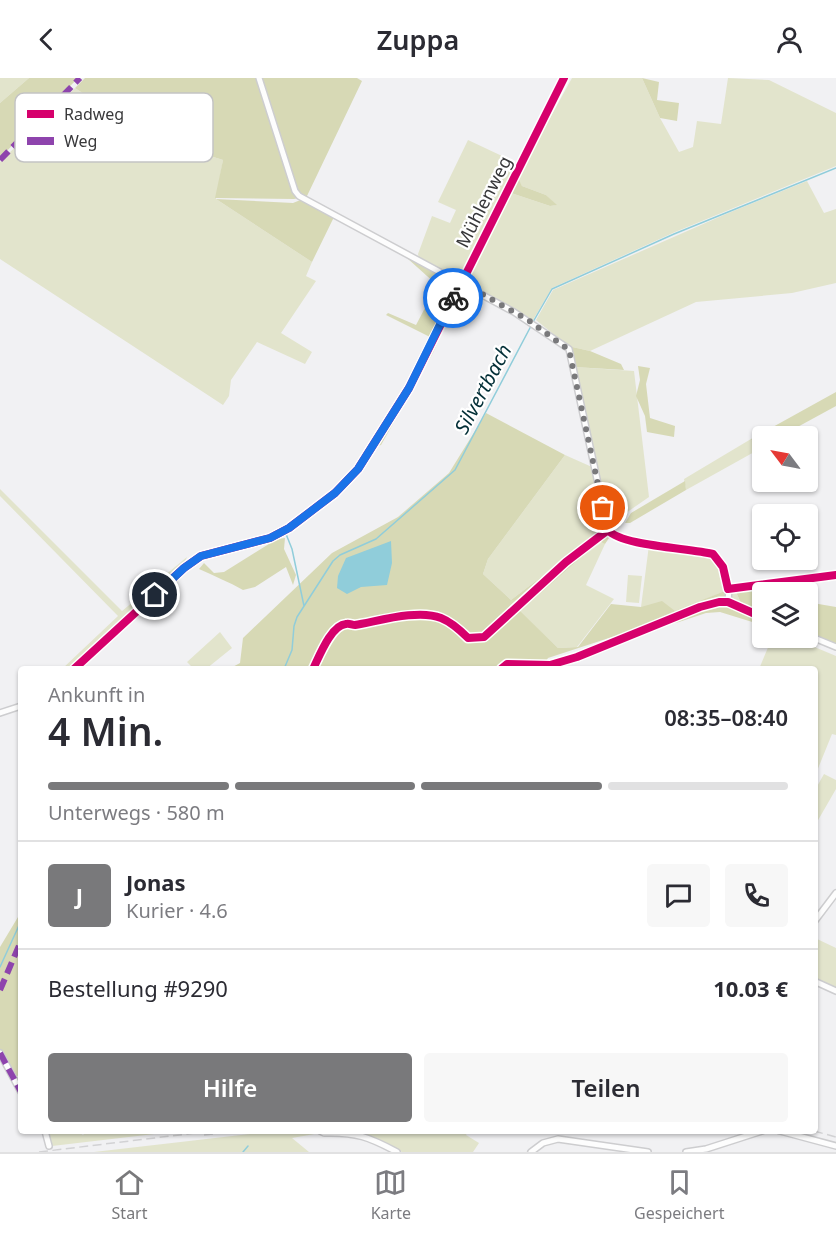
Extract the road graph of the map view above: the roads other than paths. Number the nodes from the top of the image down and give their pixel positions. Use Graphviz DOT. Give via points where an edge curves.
graph roads {
  1 [pos="259,78"];
  2 [pos="564,78"];
  3 [pos="461,282"];
  4 [pos="728,602"];
  5 [pos="752,613"];
  6 [pos="818,639"];
  7 [pos="836,646"];
  8 [pos="77,666"];
  9 [pos="551,666"];
  10 [pos="18,707"];
  11 [pos="0,713"];
  12 [pos="836,893"];
  13 [pos="818,917"];
  14 [pos="818,983"];
  15 [pos="836,991"];
  16 [pos="0,1053"];
  17 [pos="18,1086"];
  18 [pos="46,1134"];
  19 [pos="355,1134"];
  20 [pos="753,1134"];
  21 [pos="791,1134"];
  22 [pos="49,1146"];
  23 [pos="836,1146"];
  24 [pos="397,1152"];
  25 [pos="531,1152"];
  26 [pos="648,1152"];
  27 [pos="687,1152"];
  1 -- 3 [label="street" via="299,196"];
  2 -- 3 [label="street, Mühlenweg"];
  3 -- 4 [label="street" via="528,320 569,350 608,530 633,542 712,555 723,567"];
  3 -- 8 [label="street, Mühlenweg" via="409,388 358,469 335,493 270,538 201,556"];
  4 -- 5 [label="street"];
  4 -- 9 [label="street" via="700,607"];
  6 -- 7 [label="street"];
  10 -- 11 [label="street"];
  12 -- 13 [label="street"];
  14 -- 15 [label="street"];
  16 -- 17 [label="street"];
  18 -- 22 [label="street"];
  19 -- 24 [label="street"];
  20 -- 27 [label="street"];
  21 -- 23 [label="street"];
  25 -- 26 [label="street" via="543,1143 558,1140"];
}
